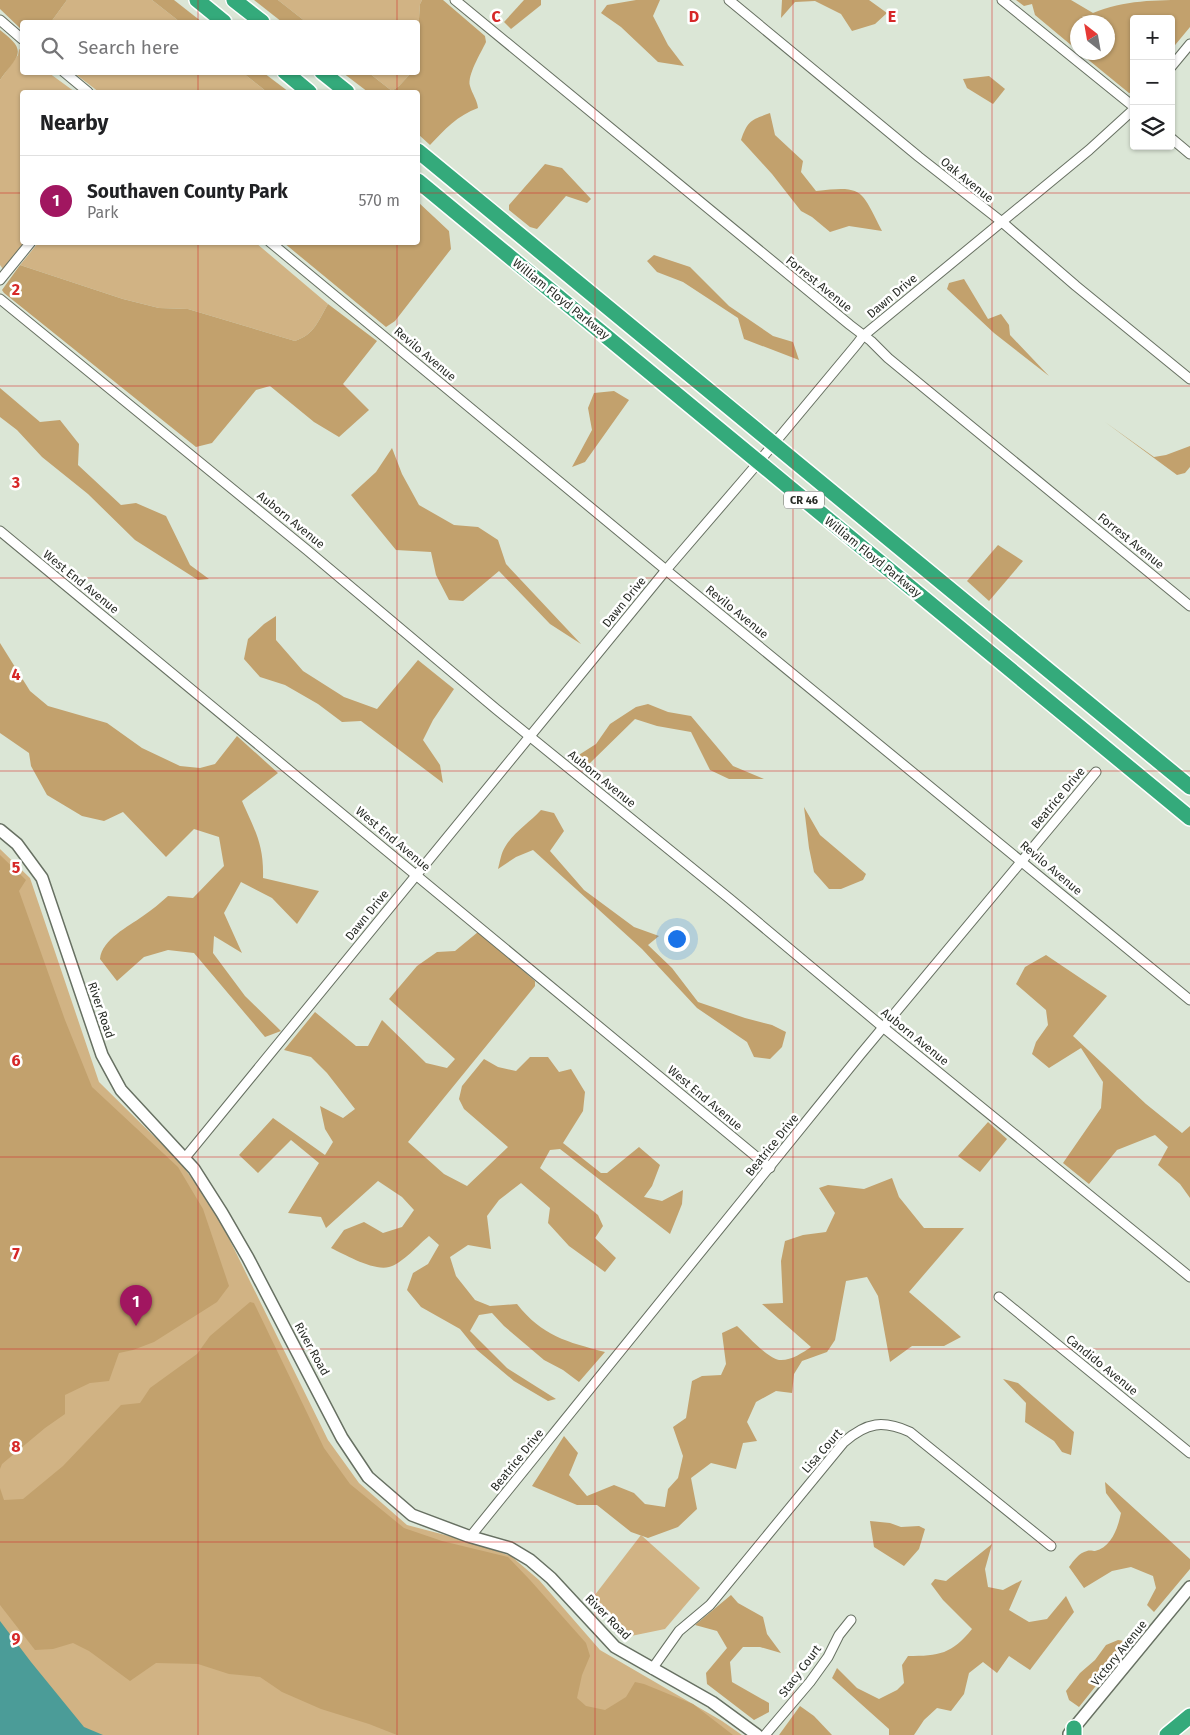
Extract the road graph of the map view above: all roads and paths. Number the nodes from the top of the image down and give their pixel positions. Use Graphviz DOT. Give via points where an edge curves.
graph roads {
  1 [pos="197,0"];
  2 [pos="234,0"];
  3 [pos="455,0"];
  4 [pos="729,0"];
  5 [pos="1002,0"];
  6 [pos="0,20"];
  7 [pos="222,20"];
  8 [pos="259,20"];
  9 [pos="20,37"];
  10 [pos="1190,44"];
  11 [pos="1175,62"];
  12 [pos="68,75"];
  13 [pos="289,75"];
  14 [pos="326,75"];
  15 [pos="86,90"];
  16 [pos="307,90"];
  17 [pos="344,90"];
  18 [pos="1130,105"];
  19 [pos="1130,112"];
  20 [pos="1175,141"];
  21 [pos="420,153"];
  22 [pos="1190,154"];
  23 [pos="420,183"];
  24 [pos="1002,222"];
  25 [pos="29,245"];
  26 [pos="274,245"];
  27 [pos="0,280"];
  28 [pos="0,299"];
  29 [pos="864,336"];
  30 [pos="1190,379"];
  31 [pos="774,444"];
  32 [pos="758,463"];
  33 [pos="0,531"];
  34 [pos="666,570"];
  35 [pos="1190,606"];
  36 [pos="530,736"];
  37 [pos="1096,772"];
  38 [pos="1190,787"];
  39 [pos="1190,818"];
  40 [pos="0,830"];
  41 [pos="1022,860"];
  42 [pos="416,874"];
  43 [pos="1190,1000"];
  44 [pos="884,1028"];
  45 [pos="184,1159"];
  46 [pos="770,1168"];
  47 [pos="1190,1277"];
  48 [pos="999,1297"];
  49 [pos="1190,1452"];
  50 [pos="470,1537"];
  51 [pos="1051,1546"];
  52 [pos="1190,1587"];
  53 [pos="851,1620"];
  54 [pos="652,1669"];
  55 [pos="1190,1716"];
  56 [pos="1072,1733"];
  57 [pos="758,1735"];
  58 [pos="765,1735"];
  59 [pos="1167,1735"];
  1 -- 7 [label="highway"];
  2 -- 8 [label="highway"];
  3 -- 29 [label="street, Forrest Avenue"];
  4 -- 24 [label="street, Oak Avenue"];
  5 -- 18 [label="street"];
  6 -- 9 [label="street"];
  10 -- 11 [label="street"];
  12 -- 15 [label="street"];
  13 -- 16 [label="highway"];
  14 -- 17 [label="highway"];
  19 -- 24 [label="street, Dawn Drive"];
  20 -- 22 [label="street"];
  21 -- 31 [label="highway, William Floyd Parkway / CR 46"];
  23 -- 32 [label="highway, William Floyd Parkway / CR 46"];
  24 -- 29 [label="street, Dawn Drive"];
  24 -- 30 [label="street, Oak Avenue"];
  25 -- 27 [label="street"];
  26 -- 34 [label="street, Revilo Avenue"];
  28 -- 36 [label="street, Auborn Avenue"];
  29 -- 31 [label="street, Dawn Drive"];
  29 -- 35 [label="street, Forrest Avenue"];
  31 -- 32 [label="street, Dawn Drive"];
  31 -- 38 [label="highway, William Floyd Parkway / CR 46"];
  32 -- 34 [label="street, Dawn Drive"];
  32 -- 39 [label="highway, William Floyd Parkway / CR 46"];
  33 -- 42 [label="street, West End Avenue"];
  34 -- 36 [label="street, Dawn Drive"];
  34 -- 41 [label="street, Revilo Avenue"];
  36 -- 42 [label="street, Dawn Drive"];
  36 -- 44 [label="street, Auborn Avenue"];
  37 -- 41 [label="street, Beatrice Drive"];
  40 -- 45 [label="street, River Road" via="17,844 42,878 102,1055 121,1090"];
  41 -- 43 [label="street, Revilo Avenue"];
  41 -- 44 [label="street, Beatrice Drive"];
  42 -- 45 [label="street, Dawn Drive"];
  42 -- 46 [label="street, West End Avenue"];
  44 -- 46 [label="street, Beatrice Drive"];
  44 -- 47 [label="street, Auborn Avenue"];
  45 -- 50 [label="street, River Road" via="194,1169 226,1220 342,1438 368,1477 412,1515"];
  46 -- 50 [label="street, Beatrice Drive"];
  48 -- 49 [label="street, Candido Avenue"];
  50 -- 54 [label="street, River Road" via="510,1548 530,1560 615,1647"];
  51 -- 54 [label="street, Lisa Court" via="910,1432 897,1426 871,1425 844,1442 710,1605 679,1632"];
  52 -- 56 [label="street, Victory Avenue"];
  53 -- 58 [label="street, Stacy Court" via="810,1682"];
  54 -- 57 [label="street, River Road" via="712,1702"];
  55 -- 59 [label="highway"];
}
